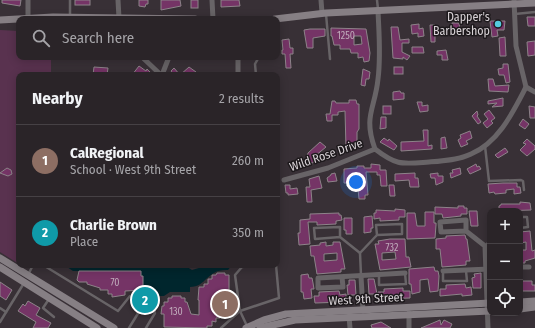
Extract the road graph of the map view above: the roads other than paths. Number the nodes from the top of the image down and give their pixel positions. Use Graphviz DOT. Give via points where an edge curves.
graph roads {
  1 [pos="28,0"];
  2 [pos="70,0"];
  3 [pos="118,0"];
  4 [pos="212,0"];
  5 [pos="321,0"];
  6 [pos="378,0"];
  7 [pos="514,3"];
  8 [pos="535,3"];
  9 [pos="378,11"];
  10 [pos="535,12"];
  11 [pos="324,13"];
  12 [pos="515,14"];
  13 [pos="28,16"];
  14 [pos="70,16"];
  15 [pos="119,16"];
  16 [pos="212,16"];
  17 [pos="280,18"];
  18 [pos="16,19"];
  19 [pos="0,20"];
  20 [pos="330,59"];
  21 [pos="145,60"];
  22 [pos="168,60"];
  23 [pos="238,60"];
  24 [pos="257,60"];
  25 [pos="159,72"];
  26 [pos="163,72"];
  27 [pos="238,72"];
  28 [pos="255,72"];
  29 [pos="526,87"];
  30 [pos="535,92"];
  31 [pos="485,145"];
  32 [pos="375,149"];
  33 [pos="284,180"];
  34 [pos="524,190"];
  35 [pos="523,217"];
  36 [pos="523,228"];
  37 [pos="466,231"];
  38 [pos="377,235"];
  39 [pos="340,237"];
  40 [pos="485,246"];
  41 [pos="360,253"];
  42 [pos="0,258"];
  43 [pos="487,261"];
  44 [pos="0,267"];
  45 [pos="523,267"];
  46 [pos="529,267"];
  47 [pos="32,268"];
  48 [pos="47,268"];
  49 [pos="241,268"];
  50 [pos="276,268"];
  51 [pos="487,269"];
  52 [pos="466,270"];
  53 [pos="443,271"];
  54 [pos="405,273"];
  55 [pos="379,275"];
  56 [pos="28,276"];
  57 [pos="361,276"];
  58 [pos="342,277"];
  59 [pos="24,283"];
  60 [pos="50,298"];
  61 [pos="138,298"];
  62 [pos="535,301"];
  63 [pos="523,302"];
  64 [pos="142,306"];
  65 [pos="149,306"];
  66 [pos="487,307"];
  67 [pos="0,308"];
  68 [pos="523,308"];
  69 [pos="535,308"];
  70 [pos="240,311"];
  71 [pos="6,312"];
  72 [pos="409,312"];
  73 [pos="363,313"];
  74 [pos="349,314"];
  75 [pos="488,316"];
  76 [pos="54,318"];
  77 [pos="0,322"];
  78 [pos="97,328"];
  79 [pos="114,328"];
  80 [pos="129,328"];
  81 [pos="146,328"];
  82 [pos="221,328"];
  83 [pos="247,328"];
  84 [pos="260,328"];
  85 [pos="350,328"];
  86 [pos="409,328"];
  87 [pos="488,328"];
  1 -- 13 [label="street"];
  2 -- 14 [label="lane"];
  3 -- 15 [label="street"];
  4 -- 16 [label="street"];
  5 -- 11 [label="street"];
  6 -- 9 [label="lane"];
  7 -- 8 [label="main road"];
  7 -- 9 [label="main road"];
  7 -- 12 [label="street"];
  9 -- 11 [label="main road"];
  9 -- 32 [label="street, Wild Rose Drive" via="378,80 370,115 369,133"];
  10 -- 12 [label="lane"];
  11 -- 17 [label="main road"];
  11 -- 20 [label="lane"];
  12 -- 29 [label="street" via="516,46"];
  18 -- 19 [label="main road"];
  21 -- 25 [label="street"];
  22 -- 26 [label="street"];
  23 -- 27 [label="street"];
  24 -- 28 [label="lane" via="254,64"];
  29 -- 30 [label="street"];
  29 -- 31 [label="street, Wild Rose Drive" via="503,128"];
  31 -- 32 [label="street, Wild Rose Drive" via="471,154 452,159 405,164 390,160"];
  31 -- 34 [label="lane" via="489,181 520,180 523,181"];
  32 -- 33 [label="street, Wild Rose Drive" via="328,168"];
  35 -- 36 [label="lane" via="528,217 528,227"];
  37 -- 37 [label="street" via="440,232 440,222 466,220"];
  37 -- 40 [label="street"];
  38 -- 38 [label="lane" via="376,225 402,224 402,234"];
  38 -- 41 [label="lane"];
  39 -- 39 [label="lane" via="340,227 314,228 315,239"];
  39 -- 41 [label="lane"];
  40 -- 43 [label="street"];
  41 -- 57 [label="lane"];
  42 -- 56 [label="main road"];
  44 -- 59 [label="main road"];
  45 -- 46 [label="street"];
  47 -- 56 [label="lane"];
  48 -- 61 [label="lane" via="118,311 130,296"];
  49 -- 70 [label="lane" via="235,275"];
  50 -- 70 [label="lane" via="279,298"];
  51 -- 52 [label="street"];
  52 -- 53 [label="street"];
  52 -- 53 [label="lane" via="467,281 443,281"];
  54 -- 55 [label="street"];
  54 -- 55 [label="lane" via="406,284 379,285"];
  55 -- 57 [label="street"];
  56 -- 59 [label="lane"];
  56 -- 79 [label="main road"];
  57 -- 58 [label="street"];
  57 -- 73 [label="street"];
  58 -- 58 [label="street" via="318,278 318,288 343,287"];
  59 -- 60 [label="main road"];
  59 -- 71 [label="lane"];
  60 -- 76 [label="lane" via="43,308"];
  60 -- 78 [label="main road"];
  61 -- 64 [label="lane"];
  61 -- 65 [label="lane" via="143,293 148,294 152,300"];
  62 -- 63 [label="main road"];
  64 -- 65 [label="lane"];
  64 -- 80 [label="lane"];
  65 -- 81 [label="lane" via="155,313"];
  66 -- 72 [label="main road, West 9th Street"];
  67 -- 71 [label="lane"];
  68 -- 69 [label="main road"];
  70 -- 82 [label="lane"];
  70 -- 83 [label="lane"];
  71 -- 77 [label="lane"];
  72 -- 73 [label="main road, West 9th Street"];
  72 -- 86 [label="street"];
  73 -- 74 [label="main road, West 9th Street"];
  74 -- 83 [label="main road, West 9th Street" via="286,314"];
  74 -- 84 [label="main road, West 9th Street" via="295,320"];
  74 -- 85 [label="street"];
  75 -- 87 [label="street"];
}
